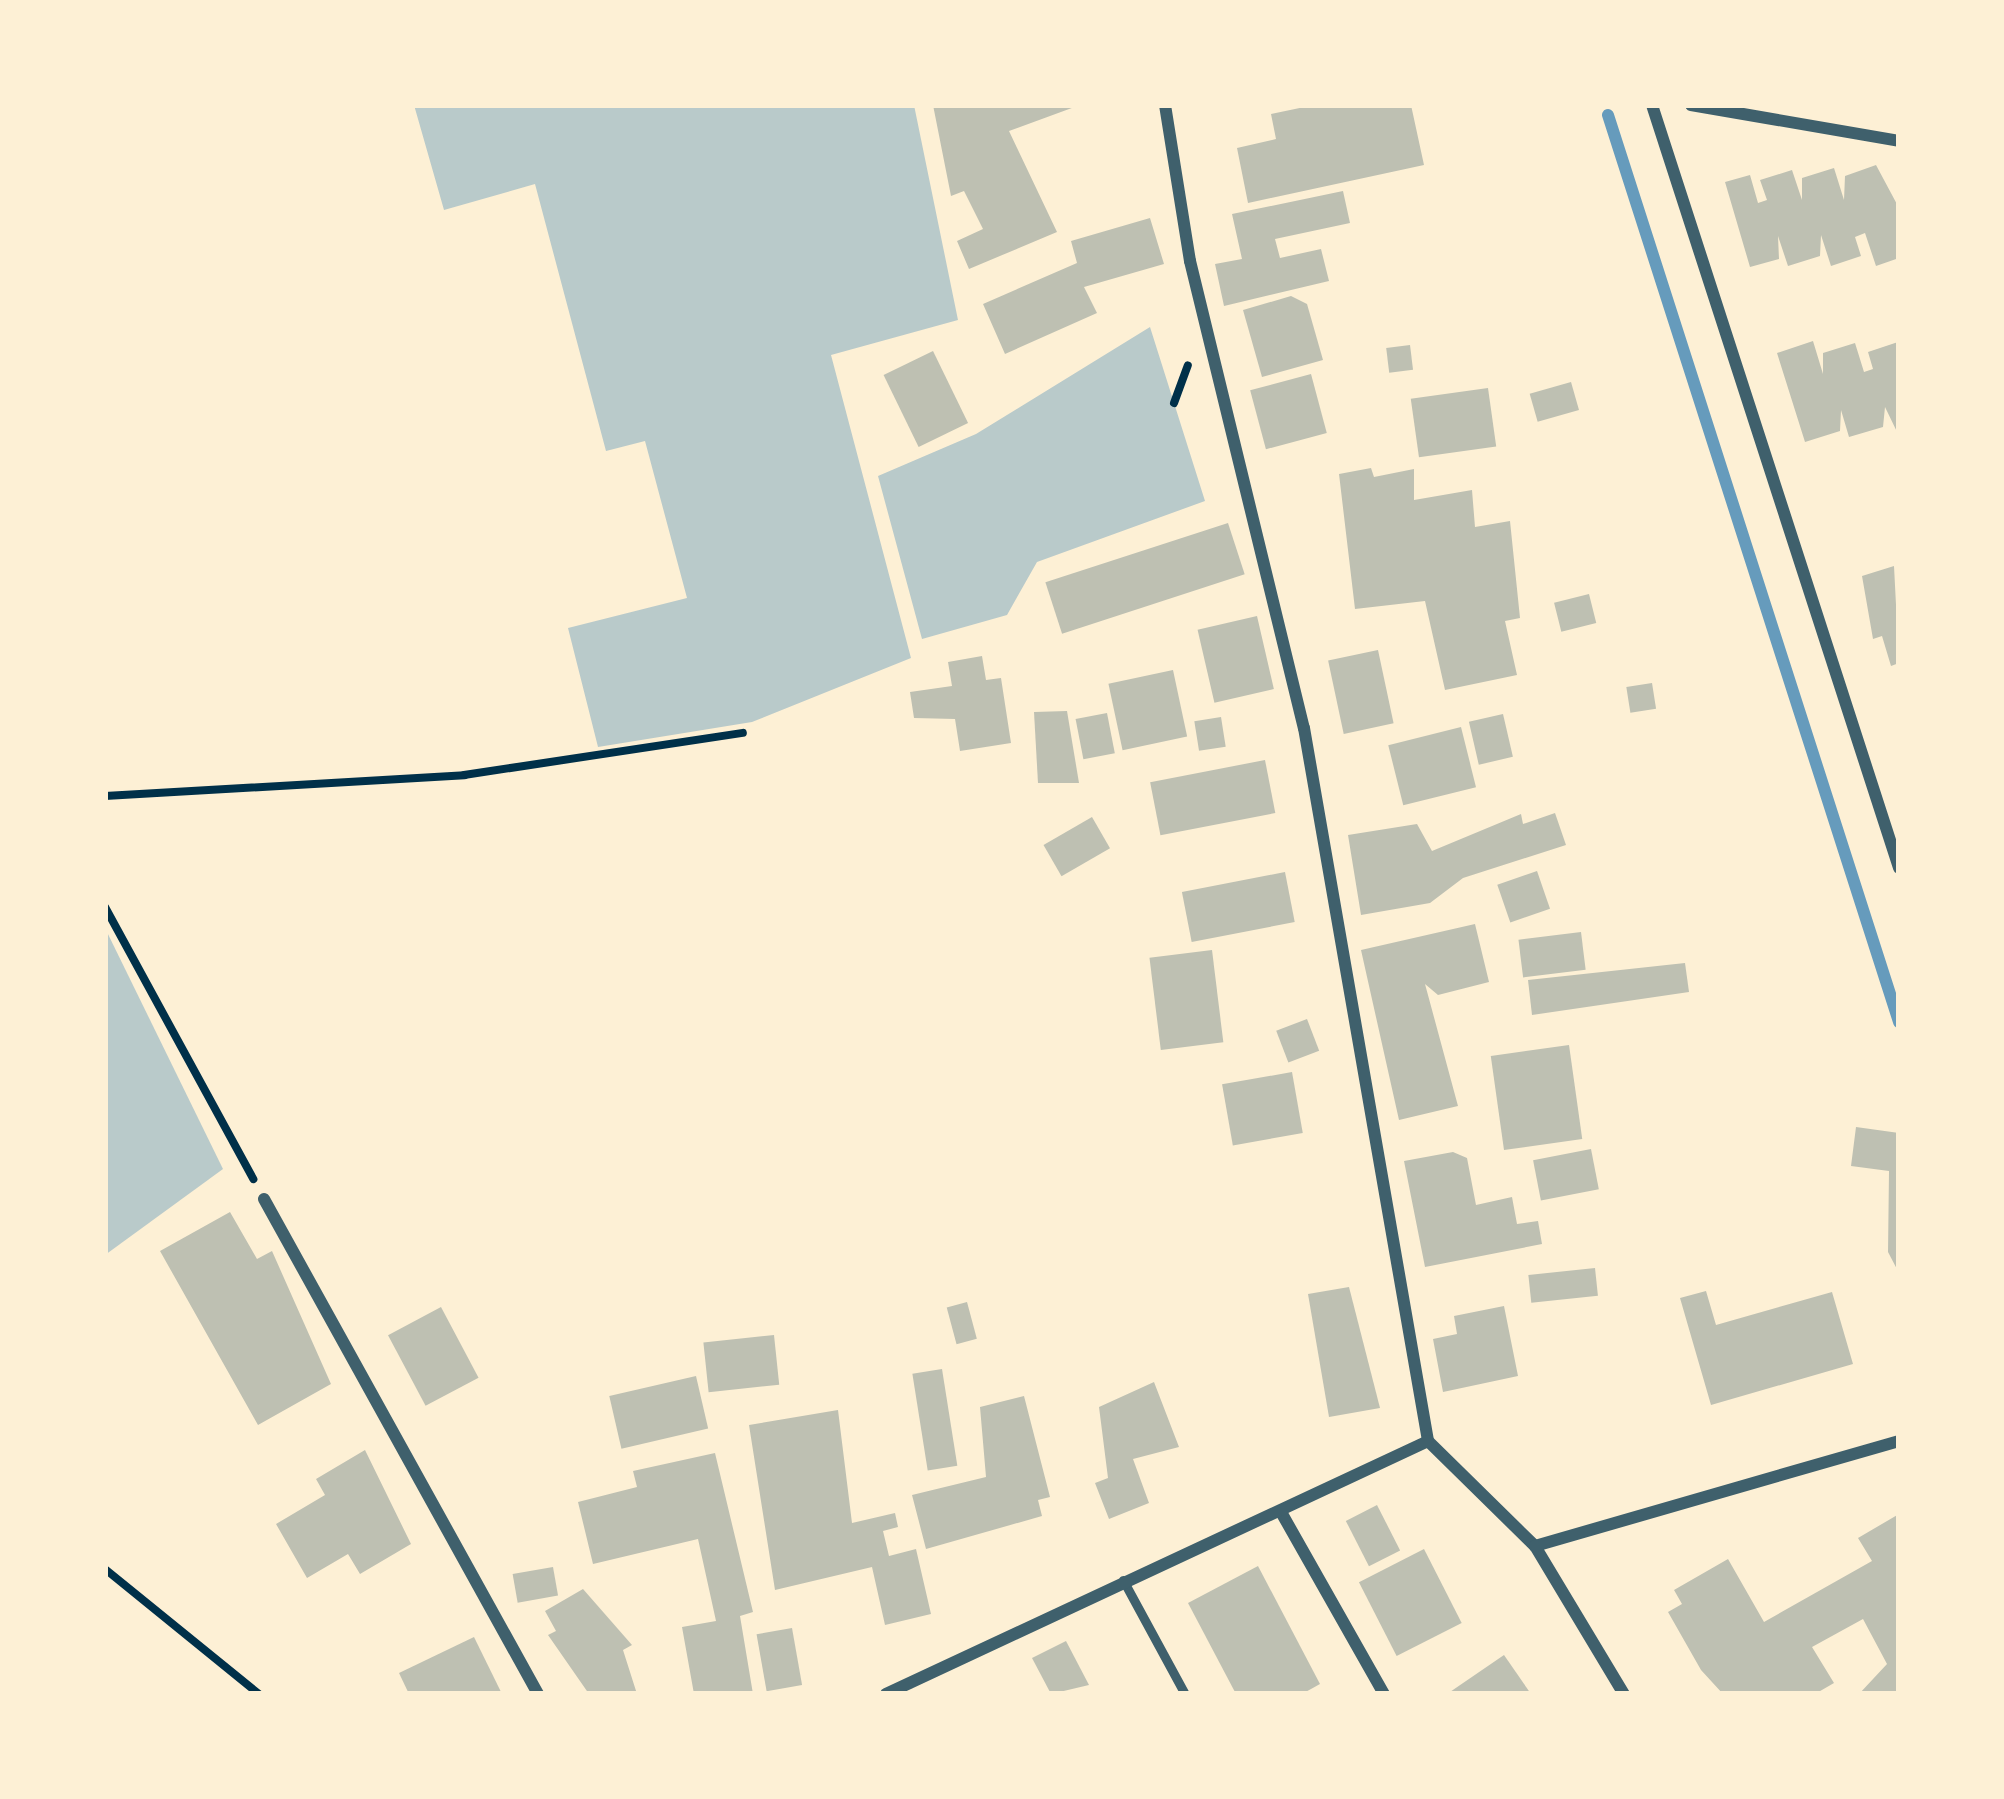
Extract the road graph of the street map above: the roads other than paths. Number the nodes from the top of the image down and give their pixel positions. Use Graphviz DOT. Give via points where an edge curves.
graph roads {
  1 [pos="1165,105"];
  2 [pos="1652,105"];
  3 [pos="1691,105"];
  4 [pos="1899,141"];
  5 [pos="1899,868"];
  6 [pos="264,1199"];
  7 [pos="1428,1442"];
  8 [pos="1899,1442"];
  9 [pos="1281,1512"];
  10 [pos="1535,1546"];
  11 [pos="1124,1580"];
  12 [pos="538,1694"];
  13 [pos="886,1694"];
  14 [pos="1185,1694"];
  15 [pos="1384,1694"];
  16 [pos="1624,1694"];
  1 -- 7 [label="street" via="1190,261 1304,728"];
  2 -- 5 [label="street"];
  3 -- 4 [label="street"];
  6 -- 12 [label="street"];
  7 -- 9 [label="street"];
  7 -- 10 [label="street"];
  8 -- 10 [label="street"];
  9 -- 11 [label="street"];
  9 -- 15 [label="street"];
  10 -- 16 [label="street"];
  11 -- 13 [label="street"];
  11 -- 14 [label="lane"];
}
